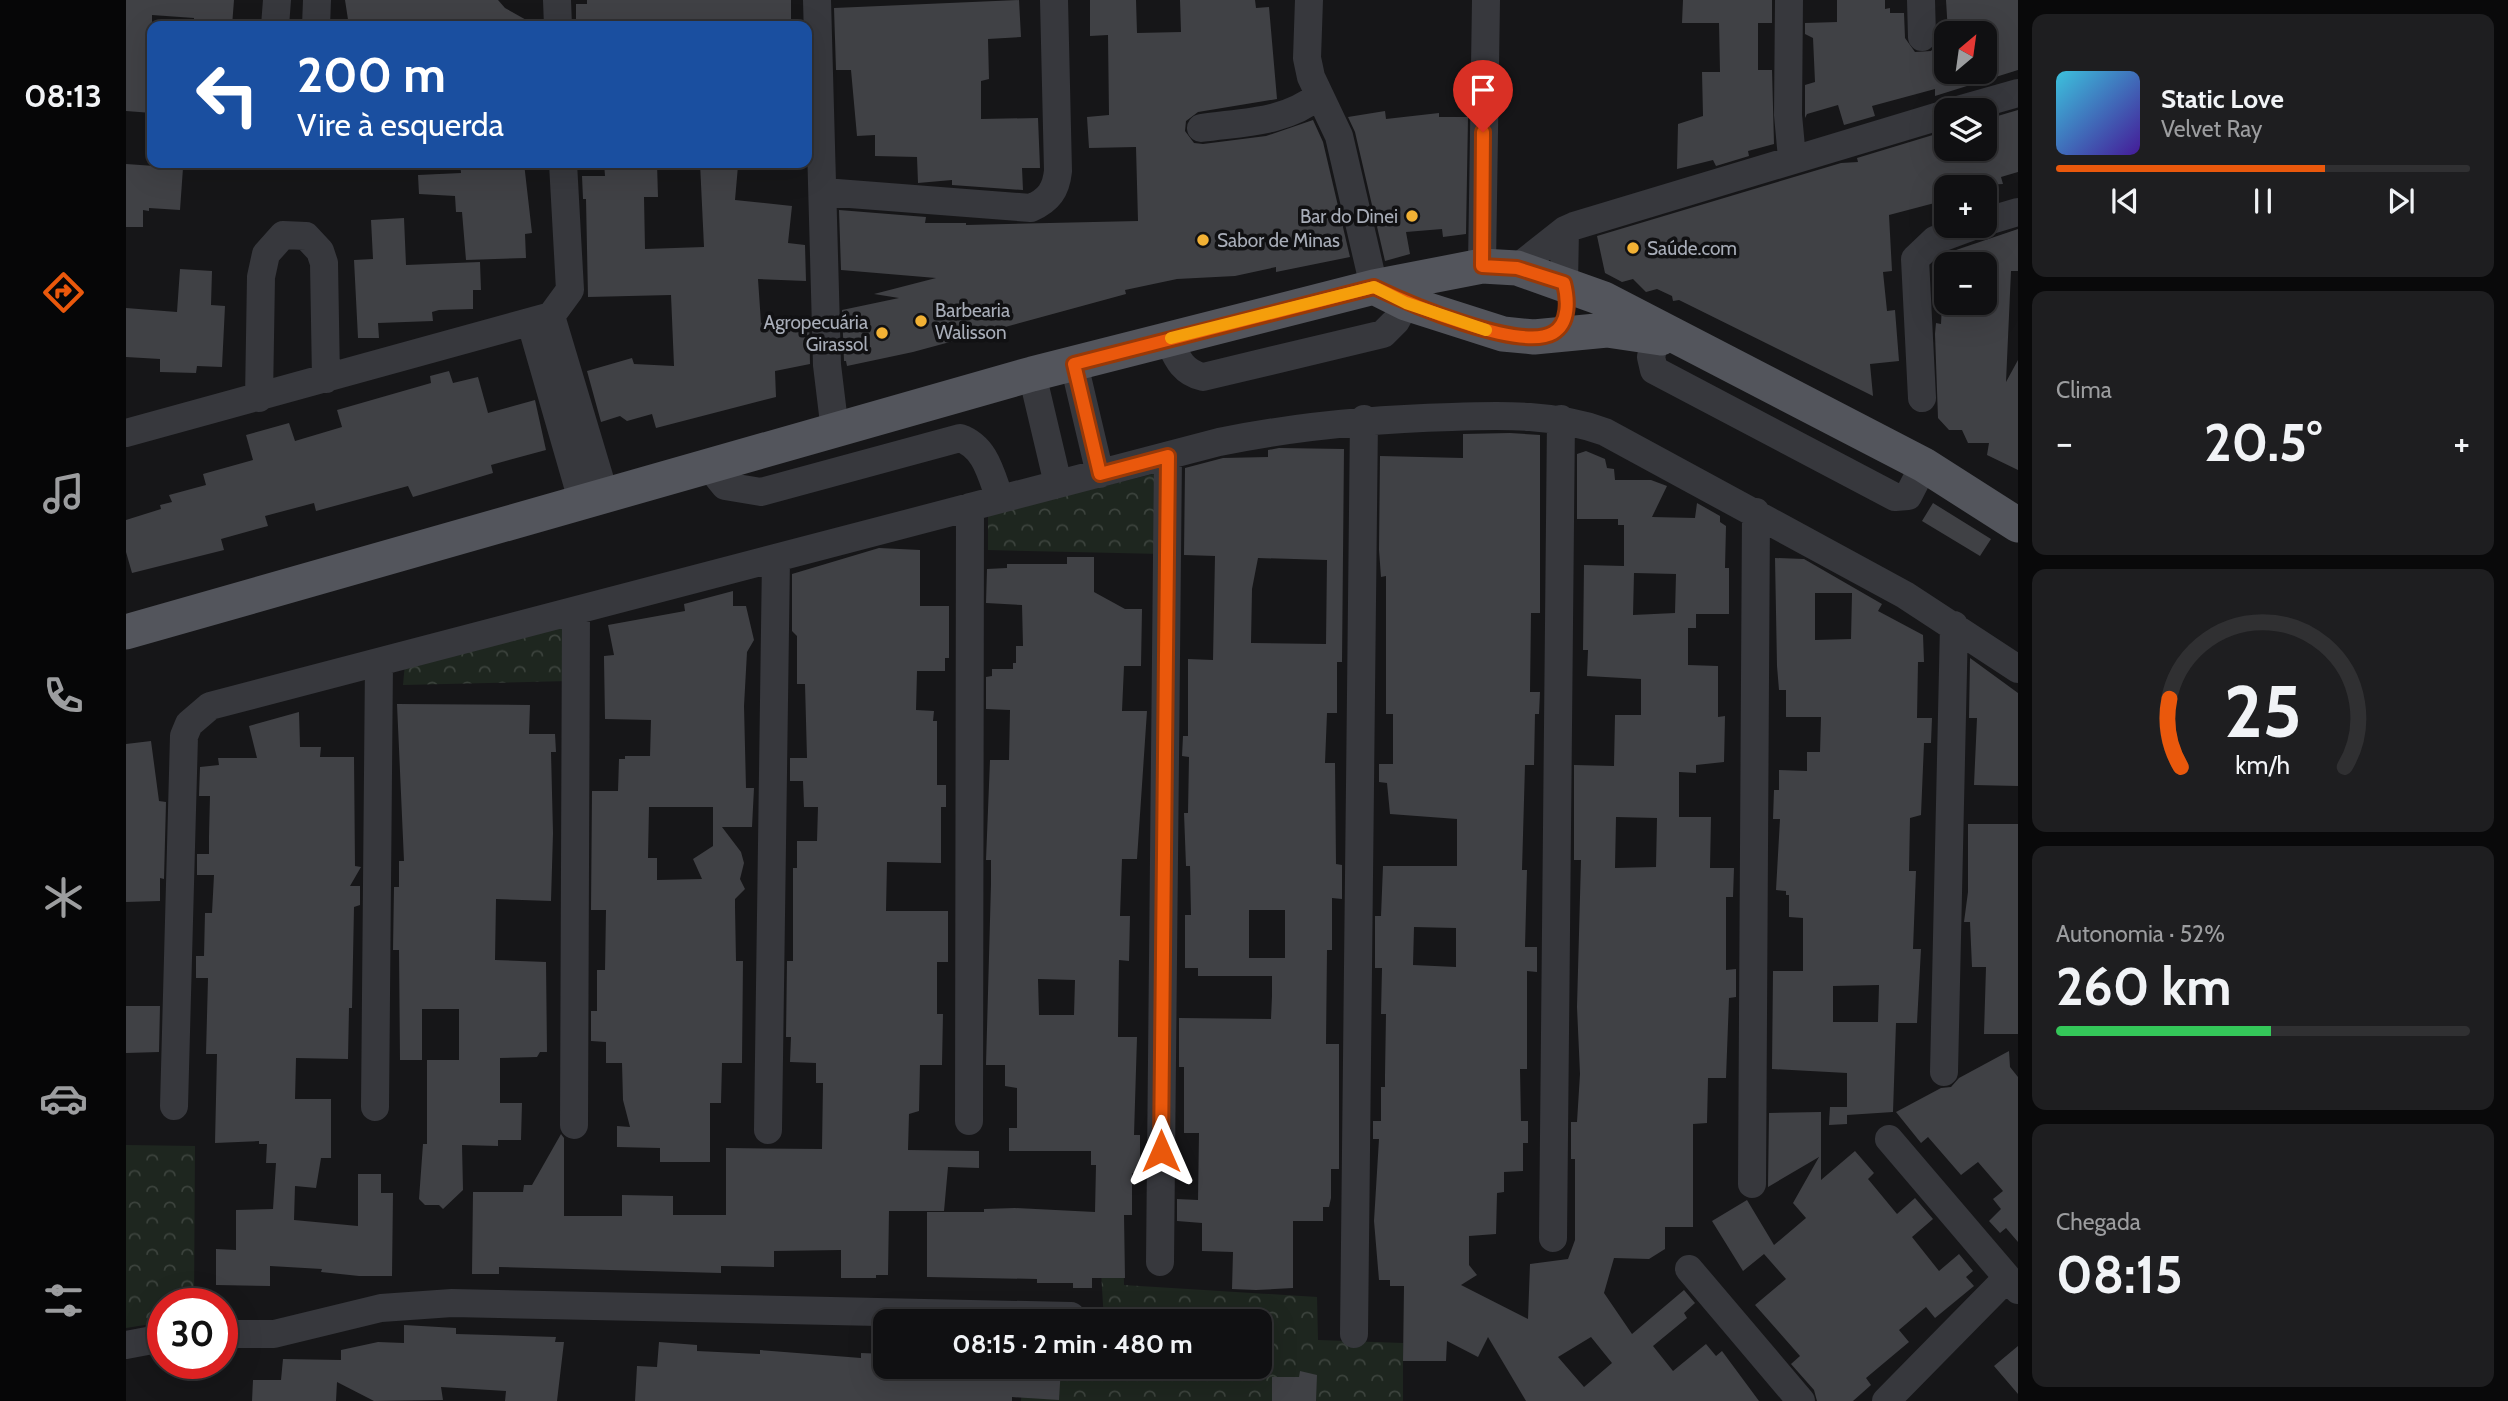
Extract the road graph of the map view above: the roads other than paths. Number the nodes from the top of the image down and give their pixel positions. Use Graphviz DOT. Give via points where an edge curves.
graph roads {
  1 [pos="276,0"];
  2 [pos="317,0"];
  3 [pos="557,0"];
  4 [pos="817,0"];
  5 [pos="1054,0"];
  6 [pos="1309,0"];
  7 [pos="1486,0"];
  8 [pos="1789,0"];
  9 [pos="1921,0"];
  10 [pos="275,21"];
  11 [pos="316,21"];
  12 [pos="558,21"];
  13 [pos="1922,37"];
  14 [pos="2018,93"];
  15 [pos="1318,96"];
  16 [pos="1997,99"];
  17 [pos="1934,117"];
  18 [pos="1201,128"];
  19 [pos="1792,158"];
  20 [pos="563,168"];
  21 [pos="824,192"];
  22 [pos="2018,212"];
  23 [pos="1997,218"];
  24 [pos="1565,230"];
  25 [pos="1941,238"];
  26 [pos="1475,267"];
  27 [pos="1517,268"];
  28 [pos="1564,283"];
  29 [pos="1374,287"];
  30 [pos="1406,303"];
  31 [pos="541,320"];
  32 [pos="1471,325"];
  33 [pos="1553,333"];
  34 [pos="1671,338"];
  35 [pos="1168,339"];
  36 [pos="1074,364"];
  37 [pos="1032,374"];
  38 [pos="326,379"];
  39 [pos="259,398"];
  40 [pos="1922,398"];
  41 [pos="1364,419"];
  42 [pos="1561,419"];
  43 [pos="835,431"];
  44 [pos="126,433"];
  45 [pos="1168,456"];
  46 [pos="708,465"];
  47 [pos="1100,474"];
  48 [pos="1058,484"];
  49 [pos="593,497"];
  50 [pos="1000,499"];
  51 [pos="971,507"];
  52 [pos="1756,512"];
  53 [pos="2018,526"];
  54 [pos="776,558"];
  55 [pos="576,611"];
  56 [pos="164,620"];
  57 [pos="126,624"];
  58 [pos="1954,625"];
  59 [pos="126,632"];
  60 [pos="379,662"];
  61 [pos="2018,669"];
  62 [pos="1944,1072"];
  63 [pos="174,1106"];
  64 [pos="375,1107"];
  65 [pos="970,1121"];
  66 [pos="574,1125"];
  67 [pos="768,1130"];
  68 [pos="1889,1139"];
  69 [pos="1752,1184"];
  70 [pos="1553,1238"];
  71 [pos="1160,1262"];
  72 [pos="1689,1269"];
  73 [pos="2013,1284"];
  74 [pos="873,1312"];
  75 [pos="238,1334"];
  76 [pos="1354,1334"];
  77 [pos="147,1341"];
  78 [pos="126,1345"];
  79 [pos="1801,1401"];
  80 [pos="1886,1401"];
  1 -- 10 [label="street"];
  2 -- 11 [label="street"];
  3 -- 12 [label="street"];
  4 -- 21 [label="street"];
  5 -- 21 [label="street" via="1058,171 1044,203 1031,208"];
  6 -- 15 [label="street" via="1307,58"];
  7 -- 26 [label="street"];
  8 -- 19 [label="street"];
  9 -- 13 [label="street"];
  14 -- 16 [label="street"];
  15 -- 18 [label="street" via="1287,116"];
  15 -- 29 [label="street" via="1339,136"];
  17 -- 19 [label="street"];
  19 -- 24 [label="street"];
  20 -- 31 [label="street" via="570,290"];
  21 -- 43 [label="street" via="827,365"];
  22 -- 23 [label="street"];
  24 -- 27 [label="street"];
  24 -- 28 [label="street"];
  25 -- 40 [label="street" via="1915,259"];
  26 -- 27 [label="main road"];
  26 -- 29 [label="main road"];
  26 -- 32 [label="main road" via="1459,280 1455,298"];
  27 -- 28 [label="main road"];
  28 -- 33 [label="main road" via="1566,309"];
  28 -- 34 [label="main road"];
  29 -- 30 [label="main road"];
  29 -- 35 [label="main road"];
  30 -- 32 [label="main road"];
  30 -- 35 [label="street" via="1383,334 1203,377 1180,364"];
  31 -- 38 [label="street"];
  31 -- 49 [label="street"];
  32 -- 33 [label="main road" via="1503,334 1534,337"];
  33 -- 34 [label="main road" via="1606,331"];
  34 -- 53 [label="main road" via="1924,465"];
  35 -- 36 [label="main road"];
  36 -- 37 [label="main road"];
  36 -- 47 [label="street"];
  37 -- 43 [label="main road"];
  37 -- 48 [label="street"];
  38 -- 39 [label="street"];
  38 -- 39 [label="street" via="324,263 306,236 283,235 266,254 261,277"];
  39 -- 44 [label="street"];
  41 -- 42 [label="street"];
  41 -- 45 [label="street" via="1278,430"];
  41 -- 76 [label="street"];
  42 -- 52 [label="street" via="1605,432"];
  42 -- 70 [label="street"];
  43 -- 46 [label="main road"];
  45 -- 47 [label="street"];
  45 -- 71 [label="street"];
  46 -- 49 [label="main road"];
  46 -- 50 [label="street" via="726,486 761,492 960,438 971,442 985,458"];
  47 -- 48 [label="street"];
  48 -- 50 [label="street"];
  49 -- 56 [label="main road"];
  50 -- 51 [label="street"];
  51 -- 54 [label="street"];
  51 -- 65 [label="street"];
  52 -- 58 [label="street"];
  52 -- 69 [label="street"];
  54 -- 55 [label="street"];
  54 -- 67 [label="street"];
  55 -- 60 [label="street"];
  55 -- 66 [label="street"];
  56 -- 57 [label="main road"];
  56 -- 59 [label="main road"];
  58 -- 61 [label="street"];
  58 -- 62 [label="street"];
  60 -- 63 [label="street" via="210,706 189,724 184,736"];
  60 -- 64 [label="street"];
  68 -- 73 [label="street"];
  72 -- 79 [label="street"];
  73 -- 80 [label="street"];
  74 -- 75 [label="street" via="452,1303 381,1308 274,1334"];
  77 -- 78 [label="street"];
}
